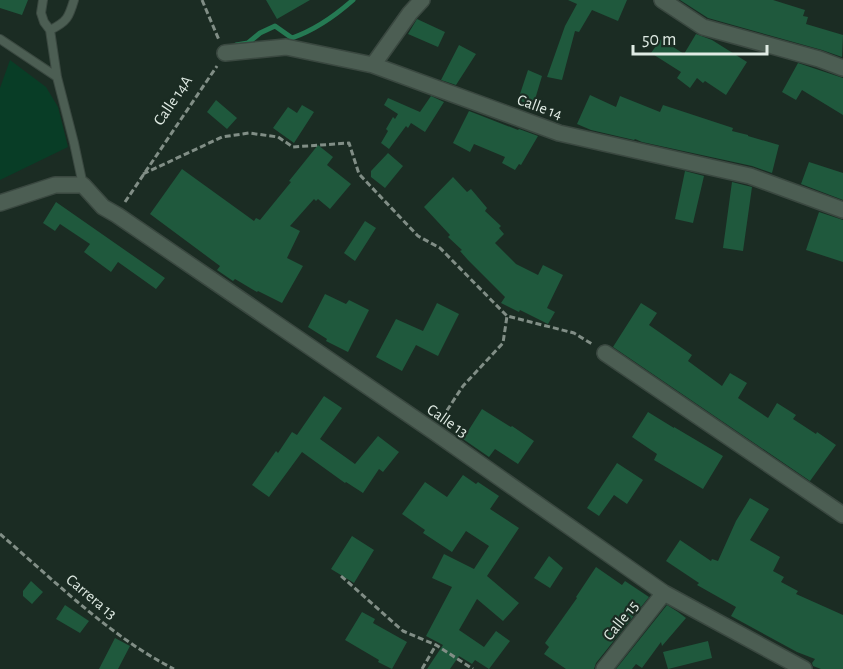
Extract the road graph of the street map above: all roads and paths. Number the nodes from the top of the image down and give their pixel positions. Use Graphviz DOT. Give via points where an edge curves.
graph roads {
  1 [pos="43,0"];
  2 [pos="74,0"];
  3 [pos="202,0"];
  4 [pos="422,0"];
  5 [pos="662,0"];
  6 [pos="50,30"];
  7 [pos="0,39"];
  8 [pos="225,53"];
  9 [pos="373,64"];
  10 [pos="843,68"];
  11 [pos="57,77"];
  12 [pos="143,174"];
  13 [pos="83,185"];
  14 [pos="0,203"];
  15 [pos="843,210"];
  16 [pos="117,215"];
  17 [pos="507,316"];
  18 [pos="605,353"];
  19 [pos="433,432"];
  20 [pos="843,515"];
  21 [pos="0,534"];
  22 [pos="341,576"];
  23 [pos="664,593"];
  24 [pos="436,645"];
  25 [pos="174,669"];
  26 [pos="422,669"];
  27 [pos="473,669"];
  28 [pos="604,669"];
  29 [pos="804,669"];
  1 -- 6 [label="lane" via="41,13"];
  2 -- 6 [label="lane" via="63,24"];
  3 -- 8 [label="path"];
  4 -- 9 [label="street"];
  5 -- 10 [label="street" via="703,27"];
  6 -- 11 [label="lane"];
  7 -- 11 [label="lane"];
  8 -- 9 [label="street, Calle 14" via="286,47"];
  8 -- 12 [label="path, Calle 14A"];
  9 -- 15 [label="street, Calle 14" via="559,133 750,176"];
  11 -- 13 [label="lane"];
  12 -- 16 [label="path, Calle 14A"];
  12 -- 17 [label="path" via="222,137 240,134 278,137 293,147 349,143 359,174 418,236 440,248"];
  13 -- 14 [label="street" via="54,185"];
  13 -- 16 [label="street, Calle 13" via="103,207"];
  16 -- 19 [label="street, Calle 13"];
  17 -- 18 [label="path" via="574,333"];
  17 -- 19 [label="path" via="503,343 463,386"];
  18 -- 20 [label="street"];
  19 -- 23 [label="street, Calle 13"];
  21 -- 25 [label="path, Carrera 13" via="125,639"];
  22 -- 24 [label="path" via="403,631"];
  23 -- 28 [label="street, Calle 15"];
  23 -- 29 [label="street, Calle 13"];
  24 -- 26 [label="path"];
  24 -- 27 [label="path"];
}
